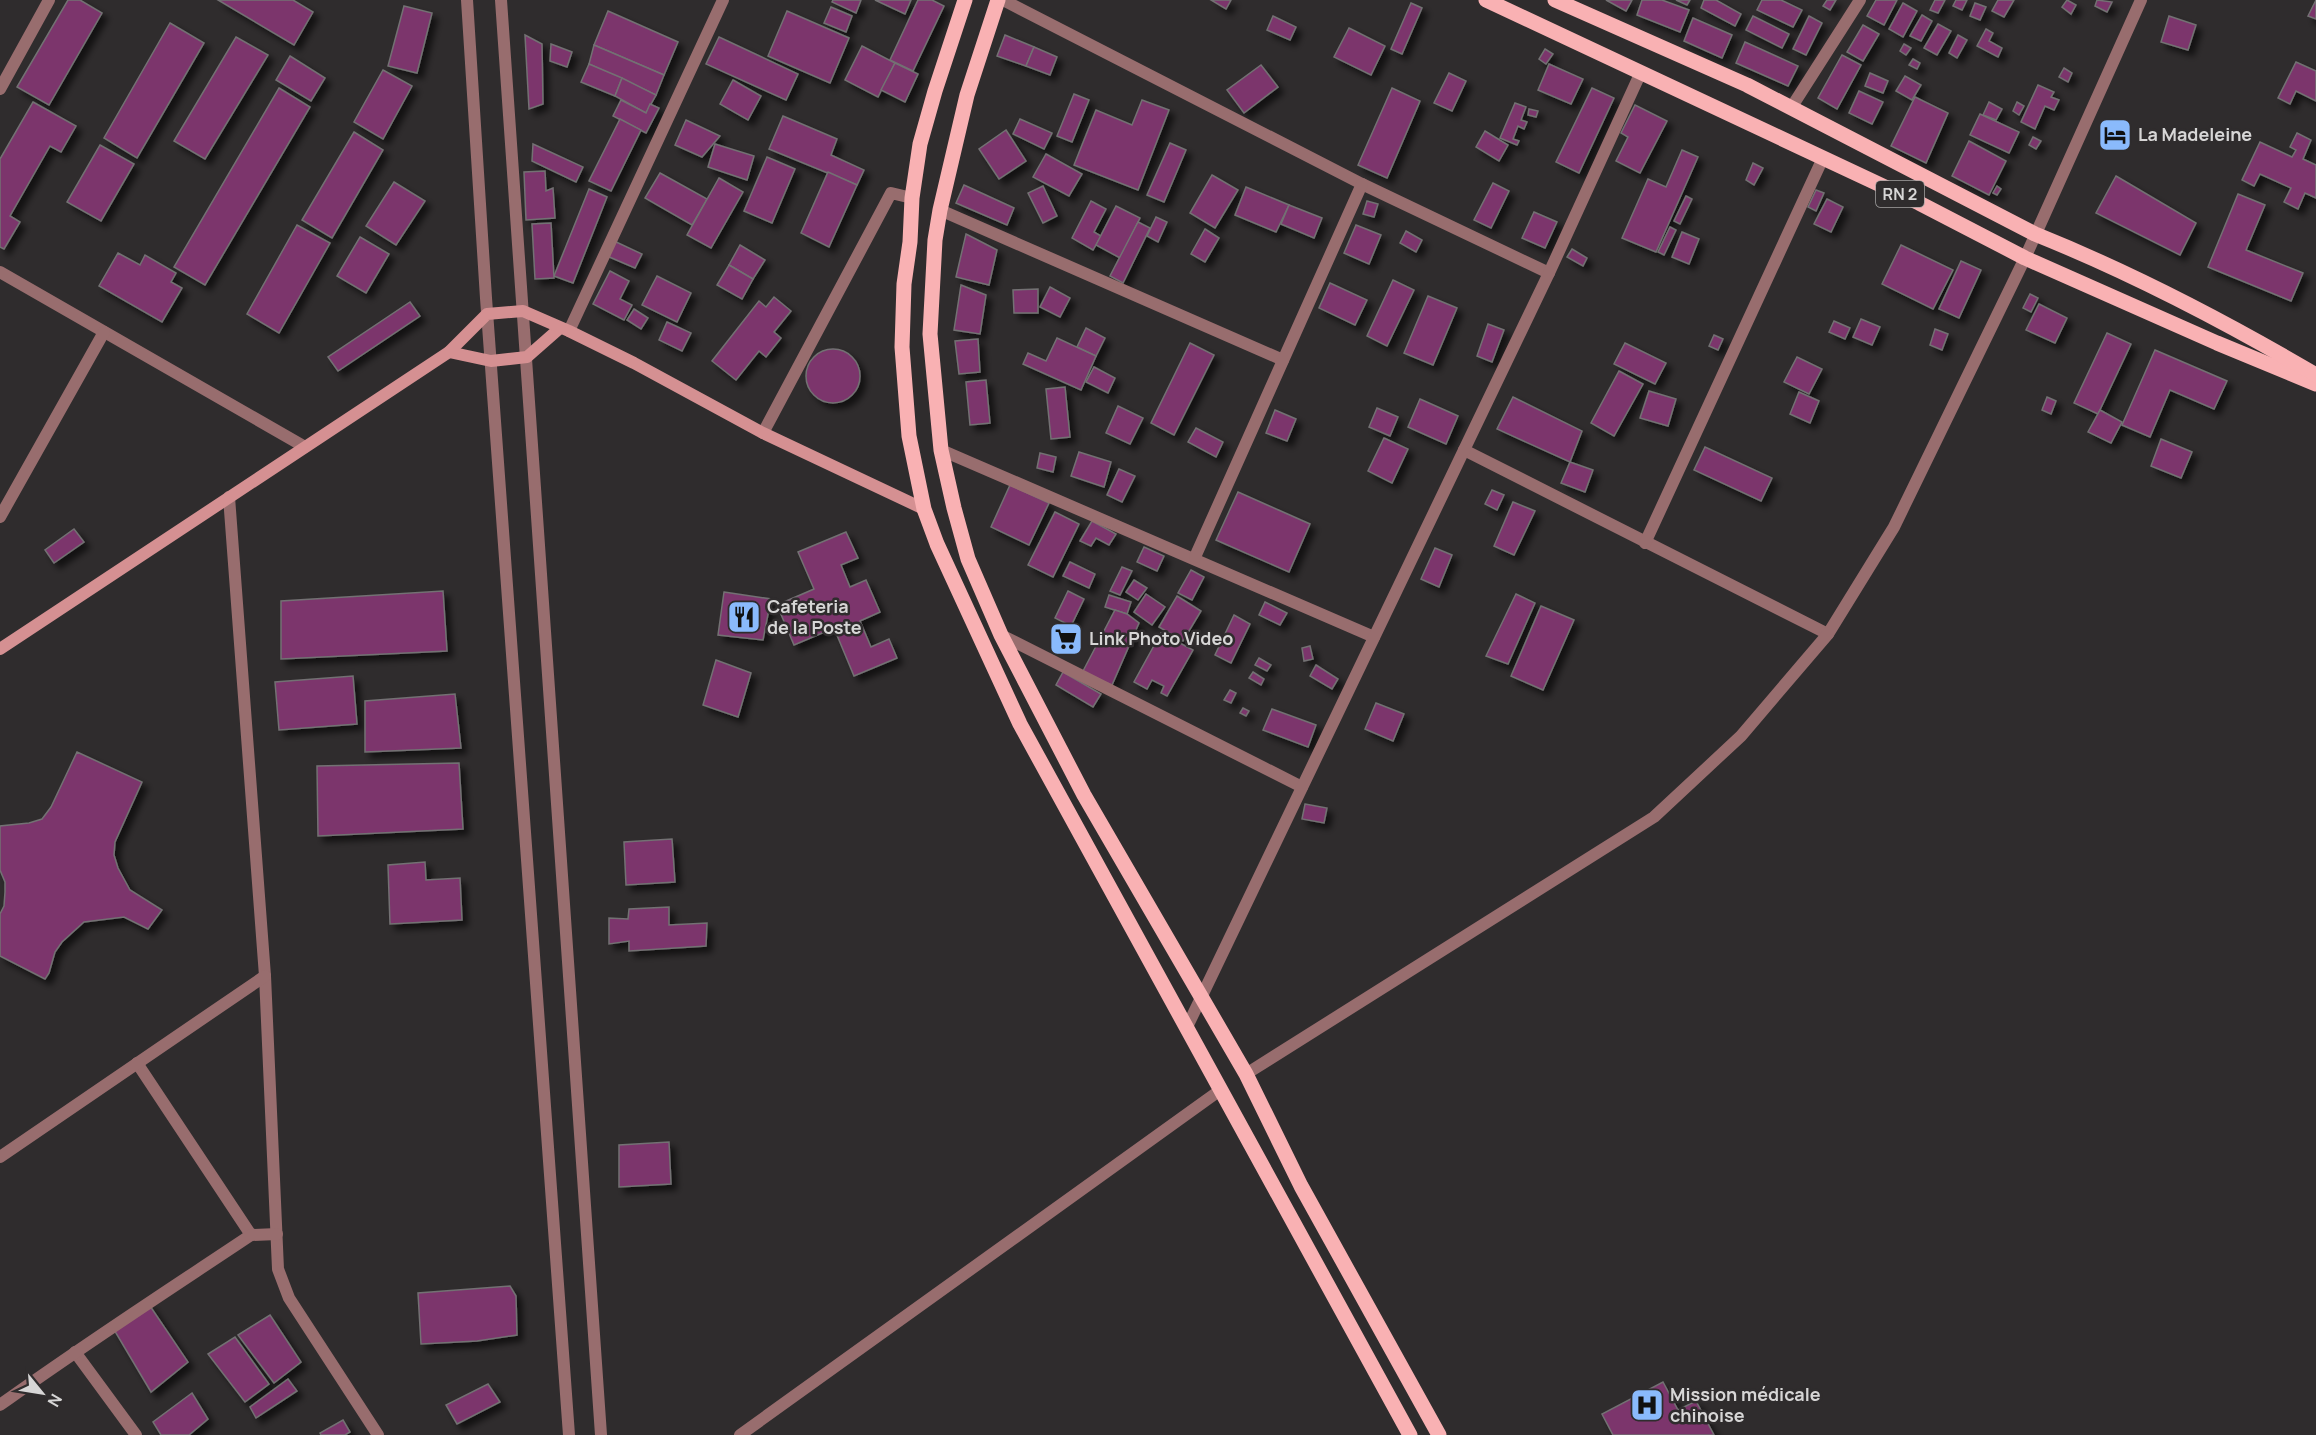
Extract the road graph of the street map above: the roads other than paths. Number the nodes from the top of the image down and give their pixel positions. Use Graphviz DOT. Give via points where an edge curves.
graph roads {
  1 [pos="49,0"];
  2 [pos="501,0"];
  3 [pos="723,0"];
  4 [pos="965,0"];
  5 [pos="998,0"];
  6 [pos="1003,0"];
  7 [pos="1486,0"];
  8 [pos="1555,0"];
  9 [pos="1860,0"];
  10 [pos="2141,0"];
  11 [pos="465,1"];
  12 [pos="1641,72"];
  13 [pos="0,89"];
  14 [pos="1791,108"];
  15 [pos="1822,158"];
  16 [pos="1362,184"];
  17 [pos="912,198"];
  18 [pos="940,210"];
  19 [pos="2036,234"];
  20 [pos="2025,258"];
  21 [pos="0,272"];
  22 [pos="1549,273"];
  23 [pos="524,311"];
  24 [pos="487,314"];
  25 [pos="565,330"];
  26 [pos="104,332"];
  27 [pos="449,352"];
  28 [pos="527,357"];
  29 [pos="1283,360"];
  30 [pos="491,361"];
  31 [pos="2316,375"];
  32 [pos="2316,384"];
  33 [pos="763,433"];
  34 [pos="305,447"];
  35 [pos="941,450"];
  36 [pos="1464,450"];
  37 [pos="229,497"];
  38 [pos="924,509"];
  39 [pos="0,517"];
  40 [pos="1645,543"];
  41 [pos="1195,557"];
  42 [pos="1828,634"];
  43 [pos="1001,635"];
  44 [pos="1374,637"];
  45 [pos="0,649"];
  46 [pos="1302,787"];
  47 [pos="265,976"];
  48 [pos="1202,997"];
  49 [pos="1187,1027"];
  50 [pos="137,1063"];
  51 [pos="1246,1074"];
  52 [pos="1219,1091"];
  53 [pos="0,1156"];
  54 [pos="277,1234"];
  55 [pos="251,1235"];
  56 [pos="75,1352"];
  57 [pos="0,1405"];
  58 [pos="136,1435"];
  59 [pos="378,1435"];
  60 [pos="568,1435"];
  61 [pos="601,1435"];
  62 [pos="740,1435"];
  63 [pos="1410,1435"];
  64 [pos="1439,1435"];
  1 -- 13 [label="street"];
  2 -- 23 [label="street"];
  3 -- 25 [label="street"];
  4 -- 17 [label="main road" via="920,144"];
  5 -- 18 [label="main road" via="967,95"];
  6 -- 16 [label="street"];
  7 -- 12 [label="main road, RN 2"];
  8 -- 14 [label="main road, RN 2"];
  9 -- 14 [label="street"];
  10 -- 19 [label="street"];
  11 -- 24 [label="street"];
  12 -- 15 [label="main road, RN 2"];
  12 -- 22 [label="street"];
  14 -- 19 [label="main road, RN 2"];
  15 -- 20 [label="main road, RN 2"];
  15 -- 40 [label="street"];
  16 -- 22 [label="street"];
  16 -- 29 [label="street"];
  17 -- 33 [label="street" via="891,193"];
  17 -- 38 [label="main road" via="902,347 909,436"];
  18 -- 29 [label="street"];
  18 -- 35 [label="main road" via="930,334"];
  19 -- 20 [label="street"];
  19 -- 31 [label="main road, RN 2" via="2245,334"];
  20 -- 32 [label="main road, RN 2"];
  20 -- 42 [label="street" via="1894,526"];
  21 -- 26 [label="street"];
  22 -- 36 [label="street"];
  23 -- 24 [label="street"];
  23 -- 25 [label="street"];
  23 -- 28 [label="street"];
  24 -- 27 [label="street"];
  24 -- 30 [label="street"];
  25 -- 28 [label="street"];
  25 -- 33 [label="street"];
  26 -- 34 [label="street"];
  26 -- 39 [label="street"];
  27 -- 30 [label="street"];
  27 -- 34 [label="street"];
  28 -- 30 [label="street"];
  28 -- 61 [label="street"];
  29 -- 41 [label="street"];
  30 -- 60 [label="street"];
  33 -- 38 [label="street"];
  34 -- 37 [label="street"];
  35 -- 41 [label="street"];
  35 -- 43 [label="main road" via="968,559"];
  36 -- 40 [label="street"];
  36 -- 44 [label="street"];
  37 -- 45 [label="street"];
  37 -- 47 [label="street"];
  38 -- 49 [label="main road" via="1020,724"];
  40 -- 42 [label="street"];
  41 -- 44 [label="street"];
  42 -- 51 [label="street" via="1741,736 1654,817"];
  43 -- 46 [label="street"];
  43 -- 48 [label="main road" via="1084,795"];
  44 -- 46 [label="street"];
  46 -- 48 [label="street"];
  47 -- 50 [label="street"];
  47 -- 54 [label="street"];
  48 -- 49 [label="street"];
  48 -- 51 [label="main road"];
  49 -- 52 [label="main road"];
  50 -- 53 [label="street"];
  50 -- 55 [label="street"];
  51 -- 64 [label="main road" via="1301,1186"];
  52 -- 62 [label="street"];
  52 -- 63 [label="main road"];
  54 -- 55 [label="street"];
  54 -- 59 [label="street" via="278,1269 288,1298"];
  55 -- 56 [label="street"];
  56 -- 57 [label="street"];
  56 -- 58 [label="street"];
}
